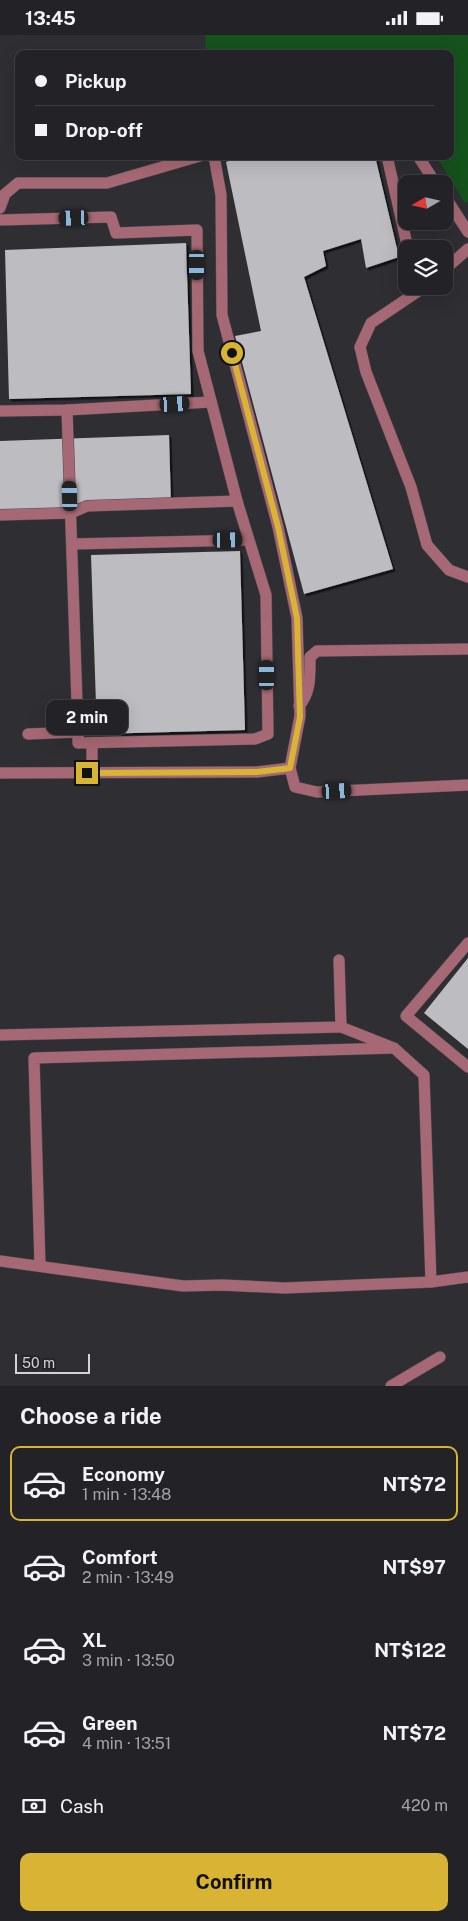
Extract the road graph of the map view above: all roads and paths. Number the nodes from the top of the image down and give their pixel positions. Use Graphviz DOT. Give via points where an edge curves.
graph roads {
  1 [pos="186,160"];
  2 [pos="215,160"];
  3 [pos="389,160"];
  4 [pos="421,160"];
  5 [pos="430,175"];
  6 [pos="0,209"];
  7 [pos="453,209"];
  8 [pos="0,220"];
  9 [pos="468,232"];
  10 [pos="406,240"];
  11 [pos="468,249"];
  12 [pos="453,262"];
  13 [pos="413,295"];
  14 [pos="211,402"];
  15 [pos="68,409"];
  16 [pos="0,411"];
  17 [pos="237,501"];
  18 [pos="71,513"];
  19 [pos="0,515"];
  20 [pos="248,540"];
  21 [pos="72,545"];
  22 [pos="468,577"];
  23 [pos="468,649"];
  24 [pos="300,706"];
  25 [pos="78,732"];
  26 [pos="28,733"];
  27 [pos="92,743"];
  28 [pos="290,768"];
  29 [pos="0,773"];
  30 [pos="92,773"];
  31 [pos="468,785"];
  32 [pos="468,943"];
  33 [pos="339,960"];
  34 [pos="341,1027"];
  35 [pos="0,1035"];
  36 [pos="394,1048"];
  37 [pos="468,1067"];
  38 [pos="0,1261"];
  39 [pos="40,1266"];
  40 [pos="468,1277"];
  41 [pos="431,1282"];
  42 [pos="440,1357"];
  43 [pos="391,1386"];
  1 -- 6 [label="street" via="107,183 18,183 5,194"];
  2 -- 24 [label="street" via="220,195 222,315 278,527 297,618"];
  3 -- 10 [label="street"];
  4 -- 5 [label="street"];
  7 -- 9 [label="street"];
  8 -- 14 [label="street" via="111,217 116,233 197,230 198,351"];
  11 -- 12 [label="street"];
  13 -- 22 [label="street" via="371,323 360,347 366,372 411,487 427,545 449,570"];
  14 -- 15 [label="street"];
  14 -- 17 [label="street"];
  15 -- 16 [label="street"];
  15 -- 18 [label="street"];
  17 -- 18 [label="street" via="87,506"];
  17 -- 20 [label="street"];
  18 -- 19 [label="street"];
  18 -- 21 [label="street"];
  20 -- 21 [label="street"];
  20 -- 27 [label="street" via="266,595 268,734 256,739"];
  21 -- 25 [label="street"];
  23 -- 24 [label="street" via="317,651 310,657 307,698"];
  24 -- 28 [label="street"];
  25 -- 26 [label="street"];
  25 -- 27 [label="street" via="78,743"];
  27 -- 30 [label="street"];
  28 -- 30 [label="street" via="257,772"];
  28 -- 31 [label="street" via="295,787 317,792"];
  29 -- 30 [label="street"];
  32 -- 37 [label="street" via="406,1016"];
  33 -- 34 [label="street"];
  34 -- 35 [label="street"];
  34 -- 36 [label="street"];
  36 -- 39 [label="street" via="34,1058"];
  36 -- 41 [label="street" via="424,1075"];
  38 -- 39 [label="street"];
  39 -- 41 [label="street" via="183,1286 285,1288"];
  40 -- 41 [label="street"];
  42 -- 43 [label="street"];
}
